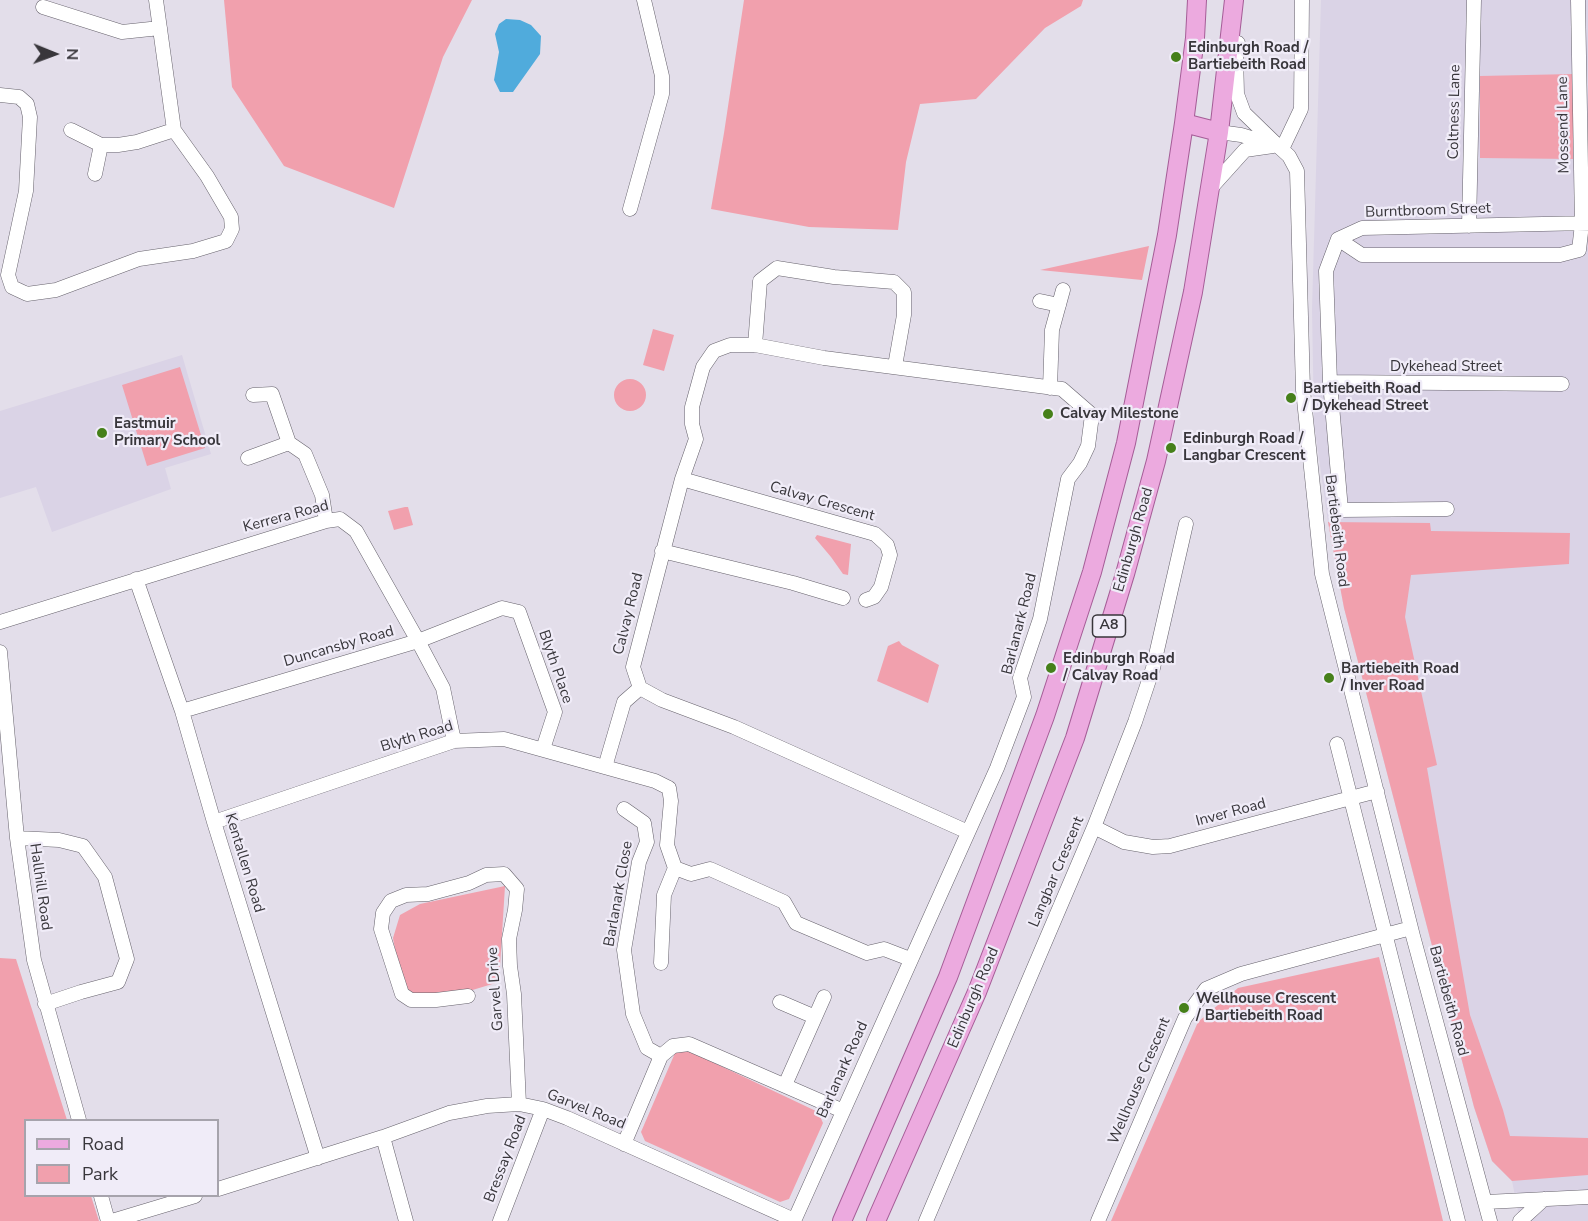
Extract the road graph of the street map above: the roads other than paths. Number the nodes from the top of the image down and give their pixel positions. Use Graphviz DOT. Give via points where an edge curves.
graph roads {
  1 [pos="156,0"];
  2 [pos="644,0"];
  3 [pos="1197,0"];
  4 [pos="1235,0"];
  5 [pos="1302,0"];
  6 [pos="1474,0"];
  7 [pos="1578,0"];
  8 [pos="43,7"];
  9 [pos="160,28"];
  10 [pos="0,94"];
  11 [pos="1184,123"];
  12 [pos="70,130"];
  13 [pos="174,130"];
  14 [pos="1219,132"];
  15 [pos="101,145"];
  16 [pos="1280,147"];
  17 [pos="95,174"];
  18 [pos="1209,189"];
  19 [pos="630,209"];
  20 [pos="1585,224"];
  21 [pos="1469,226"];
  22 [pos="1338,239"];
  23 [pos="1064,290"];
  24 [pos="1040,301"];
  25 [pos="1059,305"];
  26 [pos="755,345"];
  27 [pos="895,366"];
  28 [pos="1330,382"];
  29 [pos="1562,384"];
  30 [pos="1050,388"];
  31 [pos="253,395"];
  32 [pos="289,443"];
  33 [pos="248,459"];
  34 [pos="682,479"];
  35 [pos="1447,509"];
  36 [pos="326,521"];
  37 [pos="1186,524"];
  38 [pos="662,551"];
  39 [pos="136,579"];
  40 [pos="843,598"];
  41 [pos="866,600"];
  42 [pos="502,608"];
  43 [pos="0,622"];
  44 [pos="418,641"];
  45 [pos="0,651"];
  46 [pos="1,681"];
  47 [pos="640,688"];
  48 [pos="182,711"];
  49 [pos="454,741"];
  50 [pos="1338,744"];
  51 [pos="543,749"];
  52 [pos="605,767"];
  53 [pos="1377,792"];
  54 [pos="1352,799"];
  55 [pos="624,809"];
  56 [pos="214,822"];
  57 [pos="1094,827"];
  58 [pos="968,832"];
  59 [pos="17,838"];
  60 [pos="675,868"];
  61 [pos="1412,928"];
  62 [pos="1387,935"];
  63 [pos="910,959"];
  64 [pos="661,963"];
  65 [pos="468,996"];
  66 [pos="824,997"];
  67 [pos="780,1002"];
  68 [pos="45,1004"];
  69 [pos="814,1017"];
  70 [pos="662,1056"];
  71 [pos="785,1085"];
  72 [pos="519,1104"];
  73 [pos="543,1109"];
  74 [pos="843,1112"];
  75 [pos="79,1119"];
  76 [pos="383,1137"];
  77 [pos="624,1144"];
  78 [pos="318,1158"];
  79 [pos="219,1189"];
  80 [pos="101,1197"];
  81 [pos="192,1197"];
  82 [pos="1588,1197"];
  83 [pos="1544,1199"];
  84 [pos="1485,1202"];
  85 [pos="794,1220"];
  86 [pos="110,1221"];
  87 [pos="406,1221"];
  88 [pos="500,1221"];
  89 [pos="842,1221"];
  90 [pos="876,1221"];
  91 [pos="926,1221"];
  92 [pos="1098,1221"];
  93 [pos="1458,1221"];
  94 [pos="1490,1221"];
  95 [pos="1520,1221"];
  1 -- 9 [label="street"];
  2 -- 19 [label="street" via="662,76 662,94"];
  3 -- 11 [label="main road, A8"];
  4 -- 14 [label="main road, Edinburgh Road / A8"];
  4 -- 16 [label="street, Bartiebeith Road" via="1241,17 1237,94 1244,113"];
  5 -- 16 [label="street" via="1301,110"];
  6 -- 21 [label="street, Coltness Lane"];
  7 -- 20 [label="street, Mossend Lane"];
  8 -- 9 [label="street" via="122,32"];
  9 -- 13 [label="street"];
  10 -- 13 [label="street" via="19,97 27,104 30,117 26,191 8,275 12,287 27,294 56,290 139,259 193,251 225,241 232,229 231,217"];
  11 -- 14 [label="main road"];
  11 -- 89 [label="main road, A8" via="1167,235 1126,443 1092,572 1045,716 948,977"];
  12 -- 15 [label="street"];
  13 -- 15 [label="street" via="137,142"];
  14 -- 16 [label="street"];
  14 -- 18 [label="main road, Edinburgh Road / A8"];
  15 -- 17 [label="street"];
  16 -- 18 [label="street" via="1245,150"];
  16 -- 53 [label="street, Bartiebeith Road" via="1294,164 1298,177 1303,390 1322,574"];
  18 -- 90 [label="main road, Edinburgh Road / A8" via="1193,292 1156,461 1075,738 977,992"];
  20 -- 21 [label="street, Burntbroom Street"];
  20 -- 22 [label="street, Mossend Lane" via="1579,250 1560,255 1362,255"];
  21 -- 22 [label="street, Burntbroom Street" via="1362,228"];
  22 -- 28 [label="street" via="1326,271"];
  23 -- 25 [label="street"];
  24 -- 25 [label="street"];
  25 -- 30 [label="street" via="1052,330"];
  26 -- 27 [label="street, Barlanark Road"];
  26 -- 27 [label="street" via="760,281 777,268 894,282 904,292"];
  26 -- 34 [label="street, Calvay Road" via="730,345 714,351 703,367 692,407 696,439"];
  27 -- 30 [label="street, Barlanark Road"];
  28 -- 29 [label="street, Dykehead Street"];
  28 -- 35 [label="street" via="1341,510"];
  30 -- 58 [label="street, Barlanark Road" via="1062,389 1092,415 1088,446 1068,479 1040,619 1020,678 1024,697"];
  31 -- 32 [label="street" via="272,394"];
  32 -- 33 [label="street"];
  32 -- 36 [label="street" via="305,454 322,495"];
  34 -- 38 [label="street, Calvay Road"];
  34 -- 41 [label="street, Calvay Crescent" via="875,534 890,555 881,587"];
  36 -- 39 [label="street, Kerrera Road"];
  36 -- 44 [label="street, Kerrera Road" via="339,519 356,531"];
  37 -- 57 [label="street, Langbar Crescent" via="1153,668"];
  38 -- 40 [label="street"];
  38 -- 47 [label="street, Calvay Road" via="633,667"];
  39 -- 43 [label="street, Kerrera Road"];
  39 -- 48 [label="street, Kentallen Road"];
  42 -- 44 [label="street, Duncansby Road"];
  42 -- 51 [label="street, Blyth Place" via="519,612 555,712"];
  44 -- 48 [label="street, Duncansby Road"];
  44 -- 49 [label="street, Kerrera Road" via="443,688"];
  45 -- 46 [label="street, Hallhill Road"];
  46 -- 59 [label="street, Hallhill Road"];
  47 -- 52 [label="street" via="624,702"];
  47 -- 58 [label="street"];
  48 -- 56 [label="street, Kentallen Road"];
  49 -- 51 [label="street, Blyth Road" via="504,739"];
  49 -- 56 [label="street, Blyth Road"];
  50 -- 54 [label="street"];
  51 -- 52 [label="street, Blyth Road"];
  52 -- 60 [label="street, Blyth Road" via="669,788 667,845"];
  53 -- 54 [label="street, Inver Road"];
  53 -- 61 [label="street, Bartiebeith Road"];
  54 -- 57 [label="street, Inver Road" via="1170,846 1124,842"];
  54 -- 62 [label="street"];
  55 -- 70 [label="street, Barlanark Close" via="644,823 647,842 639,862 624,950 633,1014 647,1048"];
  56 -- 78 [label="street, Kentallen Road"];
  57 -- 91 [label="street, Langbar Crescent"];
  58 -- 63 [label="street, Barlanark Road"];
  59 -- 68 [label="street, Hallhill Road" via="34,960"];
  59 -- 68 [label="street" via="84,846 105,877 127,959 118,982"];
  60 -- 63 [label="street" via="691,874 710,869 784,902 796,923 867,953 884,949"];
  60 -- 64 [label="street" via="664,895"];
  61 -- 62 [label="street, Wellhouse Crescent"];
  61 -- 84 [label="street, Bartiebeith Road"];
  62 -- 92 [label="street, Wellhouse Crescent" via="1241,974 1206,989 1185,1018"];
  62 -- 93 [label="street"];
  63 -- 74 [label="street, Barlanark Road"];
  65 -- 72 [label="street, Garvel Drive" via="411,1000 402,994 381,929 383,912 391,900 406,895 428,894 469,884 486,875 504,874 517,889 509,946"];
  66 -- 69 [label="street"];
  67 -- 69 [label="street"];
  68 -- 75 [label="street, Hallhill Road"];
  69 -- 71 [label="street"];
  70 -- 71 [label="street" via="673,1046 689,1044"];
  70 -- 77 [label="street"];
  71 -- 74 [label="street"];
  72 -- 73 [label="street, Garvel Road"];
  72 -- 76 [label="street, Garvel Road" via="449,1113"];
  73 -- 77 [label="street, Garvel Road"];
  73 -- 88 [label="street, Bressay Road"];
  74 -- 85 [label="street, Barlanark Road"];
  76 -- 78 [label="street, Garvel Road"];
  76 -- 87 [label="street"];
  77 -- 85 [label="street, Garvel Road"];
  78 -- 79 [label="street, Garvel Road"];
  80 -- 86 [label="street"];
  81 -- 86 [label="street"];
  82 -- 83 [label="street"];
  83 -- 84 [label="street"];
  83 -- 95 [label="street"];
  84 -- 94 [label="street, Bartiebeith Road"];
}
